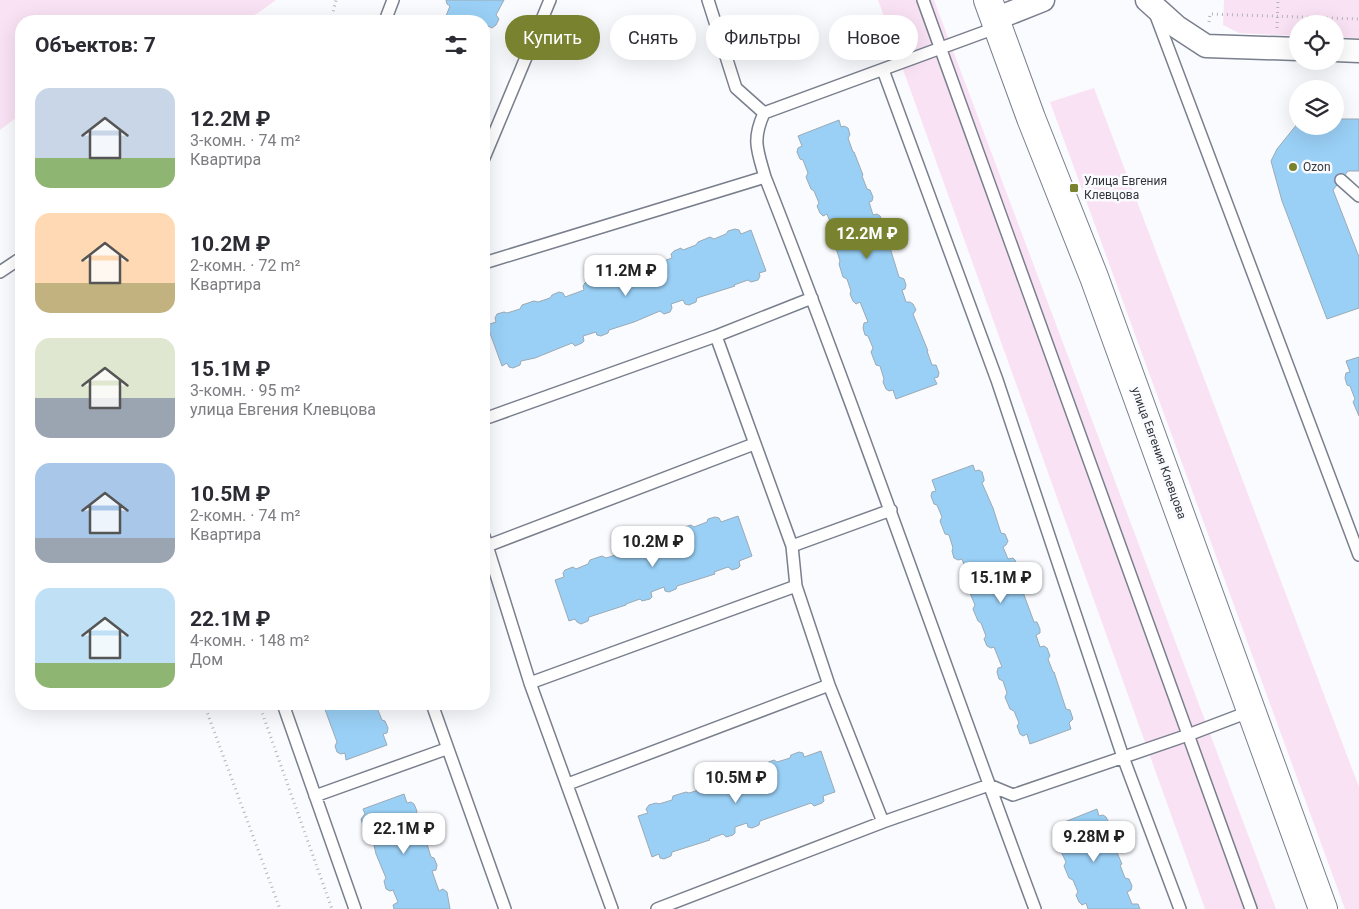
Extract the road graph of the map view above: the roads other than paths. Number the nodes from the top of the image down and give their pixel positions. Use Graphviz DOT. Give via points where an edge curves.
graph roads {
  1 [pos="393,0"];
  2 [pos="550,0"];
  3 [pos="708,0"];
  4 [pos="923,0"];
  5 [pos="1043,0"];
  6 [pos="1149,2"];
  7 [pos="387,15"];
  8 [pos="994,15"];
  9 [pos="941,49"];
  10 [pos="1289,49"];
  11 [pos="1344,50"];
  12 [pos="1359,51"];
  13 [pos="883,70"];
  14 [pos="764,113"];
  15 [pos="490,144"];
  16 [pos="765,177"];
  17 [pos="1341,180"];
  18 [pos="1359,196"];
  19 [pos="490,261"];
  20 [pos="15,262"];
  21 [pos="0,272"];
  22 [pos="812,298"];
  23 [pos="716,336"];
  24 [pos="490,417"];
  25 [pos="754,444"];
  26 [pos="891,510"];
  27 [pos="490,539"];
  28 [pos="792,546"];
  29 [pos="1359,555"];
  30 [pos="490,557"];
  31 [pos="796,586"];
  32 [pos="530,683"];
  33 [pos="829,685"];
  34 [pos="285,710"];
  35 [pos="434,710"];
  36 [pos="1252,710"];
  37 [pos="1188,735"];
  38 [pos="446,748"];
  39 [pos="1123,757"];
  40 [pos="568,784"];
  41 [pos="989,785"];
  42 [pos="315,796"];
  43 [pos="883,822"];
  44 [pos="355,909"];
  45 [pos="505,909"];
  46 [pos="612,909"];
  47 [pos="657,909"];
  48 [pos="1035,909"];
  49 [pos="1180,909"];
  50 [pos="1251,909"];
  51 [pos="1324,909"];
  1 -- 7 [label="lane"];
  2 -- 15 [label="lane"];
  3 -- 14 [label="lane" via="736,88"];
  4 -- 9 [label="lane"];
  5 -- 8 [label="street"];
  6 -- 10 [label="street" via="1206,46"];
  6 -- 29 [label="lane"];
  8 -- 9 [label="lane"];
  8 -- 36 [label="street, улица Евгения Клевцова" via="1094,277"];
  9 -- 13 [label="lane"];
  9 -- 37 [label="lane"];
  11 -- 12 [label="street"];
  13 -- 14 [label="lane"];
  13 -- 39 [label="lane" via="997,380"];
  14 -- 16 [label="lane" via="757,129 757,150"];
  16 -- 19 [label="lane"];
  16 -- 22 [label="lane"];
  17 -- 18 [label="lane"];
  20 -- 21 [label="lane"];
  22 -- 23 [label="lane"];
  22 -- 26 [label="lane"];
  23 -- 24 [label="lane"];
  23 -- 25 [label="lane"];
  25 -- 27 [label="lane"];
  25 -- 28 [label="lane"];
  26 -- 28 [label="lane"];
  26 -- 41 [label="lane"];
  28 -- 31 [label="lane"];
  30 -- 32 [label="lane"];
  31 -- 32 [label="lane"];
  31 -- 33 [label="lane"];
  32 -- 40 [label="lane"];
  33 -- 40 [label="lane"];
  33 -- 43 [label="lane"];
  34 -- 42 [label="lane"];
  35 -- 38 [label="lane"];
  36 -- 37 [label="lane"];
  36 -- 51 [label="street, улица Евгения Клевцова"];
  37 -- 39 [label="lane"];
  37 -- 50 [label="lane"];
  38 -- 42 [label="lane"];
  38 -- 45 [label="lane"];
  39 -- 41 [label="lane" via="1013,795"];
  39 -- 49 [label="lane"];
  40 -- 46 [label="lane"];
  41 -- 43 [label="lane"];
  41 -- 48 [label="lane"];
  42 -- 44 [label="lane"];
  43 -- 47 [label="lane"];
}
